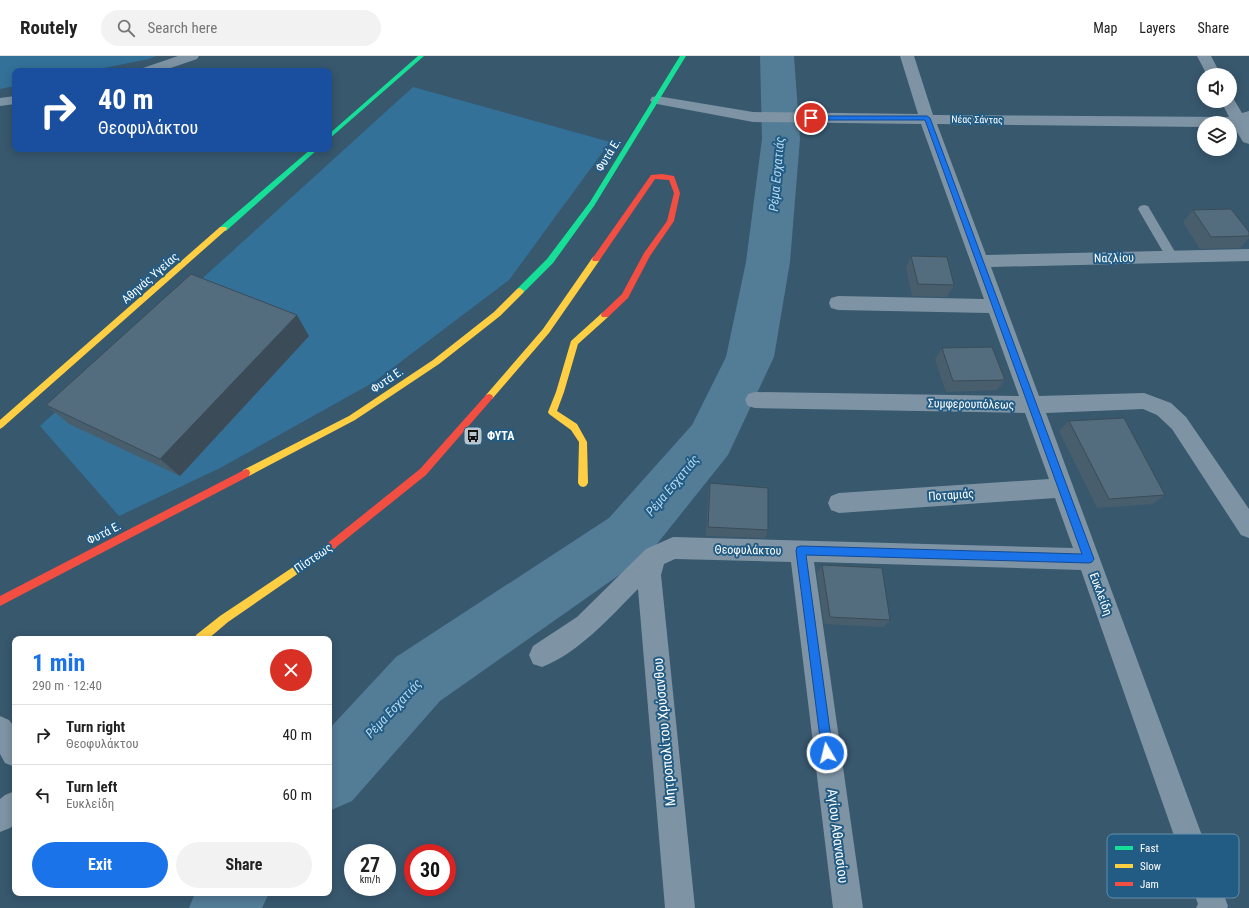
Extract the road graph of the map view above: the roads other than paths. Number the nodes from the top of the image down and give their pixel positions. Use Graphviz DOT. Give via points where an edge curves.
graph roads {
  1 [pos="192,56"];
  2 [pos="421,56"];
  3 [pos="683,56"];
  4 [pos="907,56"];
  5 [pos="1204,56"];
  6 [pos="157,68"];
  7 [pos="1210,68"];
  8 [pos="12,100"];
  9 [pos="657,100"];
  10 [pos="0,102"];
  11 [pos="1234,108"];
  12 [pos="927,118"];
  13 [pos="1244,119"];
  14 [pos="332,134"];
  15 [pos="1249,139"];
  16 [pos="312,152"];
  17 [pos="1144,209"];
  18 [pos="1249,255"];
  19 [pos="1172,257"];
  20 [pos="979,261"];
  21 [pos="838,303"];
  22 [pos="996,306"];
  23 [pos="755,400"];
  24 [pos="1032,405"];
  25 [pos="0,425"];
  26 [pos="583,483"];
  27 [pos="1063,488"];
  28 [pos="839,503"];
  29 [pos="1249,528"];
  30 [pos="801,551"];
  31 [pos="654,557"];
  32 [pos="1089,559"];
  33 [pos="0,601"];
  34 [pos="204,636"];
  35 [pos="542,655"];
  36 [pos="0,729"];
  37 [pos="12,748"];
  38 [pos="12,807"];
  39 [pos="0,818"];
  40 [pos="1186,834"];
  41 [pos="680,908"];
  42 [pos="848,908"];
  1 -- 6 [label="street"];
  2 -- 14 [label="street"];
  3 -- 9 [label="street, Φυτά Ε."];
  4 -- 12 [label="street, Ευκλείδη"];
  5 -- 7 [label="street"];
  8 -- 10 [label="street"];
  9 -- 12 [label="street, Νέας Σάντας" via="753,117"];
  9 -- 33 [label="street, Φυτά Ε." via="592,204 550,261 497,314 436,362 352,418"];
  11 -- 13 [label="street"];
  12 -- 13 [label="street, Νέας Σάντας" via="1167,122"];
  12 -- 20 [label="street, Ευκλείδη"];
  13 -- 15 [label="street"];
  16 -- 25 [label="street, Αθηνάς Υγείας"];
  17 -- 19 [label="lane"];
  18 -- 19 [label="street, Ναζλίου"];
  19 -- 20 [label="street, Ναζλίου"];
  20 -- 22 [label="street, Ευκλείδη"];
  21 -- 22 [label="street"];
  22 -- 24 [label="street, Ευκλείδη"];
  23 -- 24 [label="street, Συμφερουπόλεως"];
  24 -- 27 [label="street, Ευκλείδη"];
  24 -- 29 [label="street, Συμφερουπόλεως" via="1144,401 1164,409 1180,423"];
  26 -- 34 [label="street, Πίστεως" via="583,442 574,427 552,412 574,343 625,296 670,220 677,193 672,178 667,176 652,177 546,332 423,472 341,539 224,619"];
  27 -- 28 [label="street, Ποταμιάς"];
  27 -- 32 [label="street, Ευκλείδη"];
  30 -- 31 [label="street, Θεοφυλάκτου" via="673,548"];
  30 -- 32 [label="street, Θεοφυλάκτου"];
  30 -- 42 [label="street, Αγίου Αθανασίου"];
  31 -- 35 [label="street, Θεοφυλάκτου" via="586,625"];
  31 -- 41 [label="street, Μητροπολίτου Χρύσανθου" via="649,575"];
  32 -- 40 [label="street, Ευκλείδη"];
  36 -- 37 [label="street"];
  38 -- 39 [label="street"];
}
